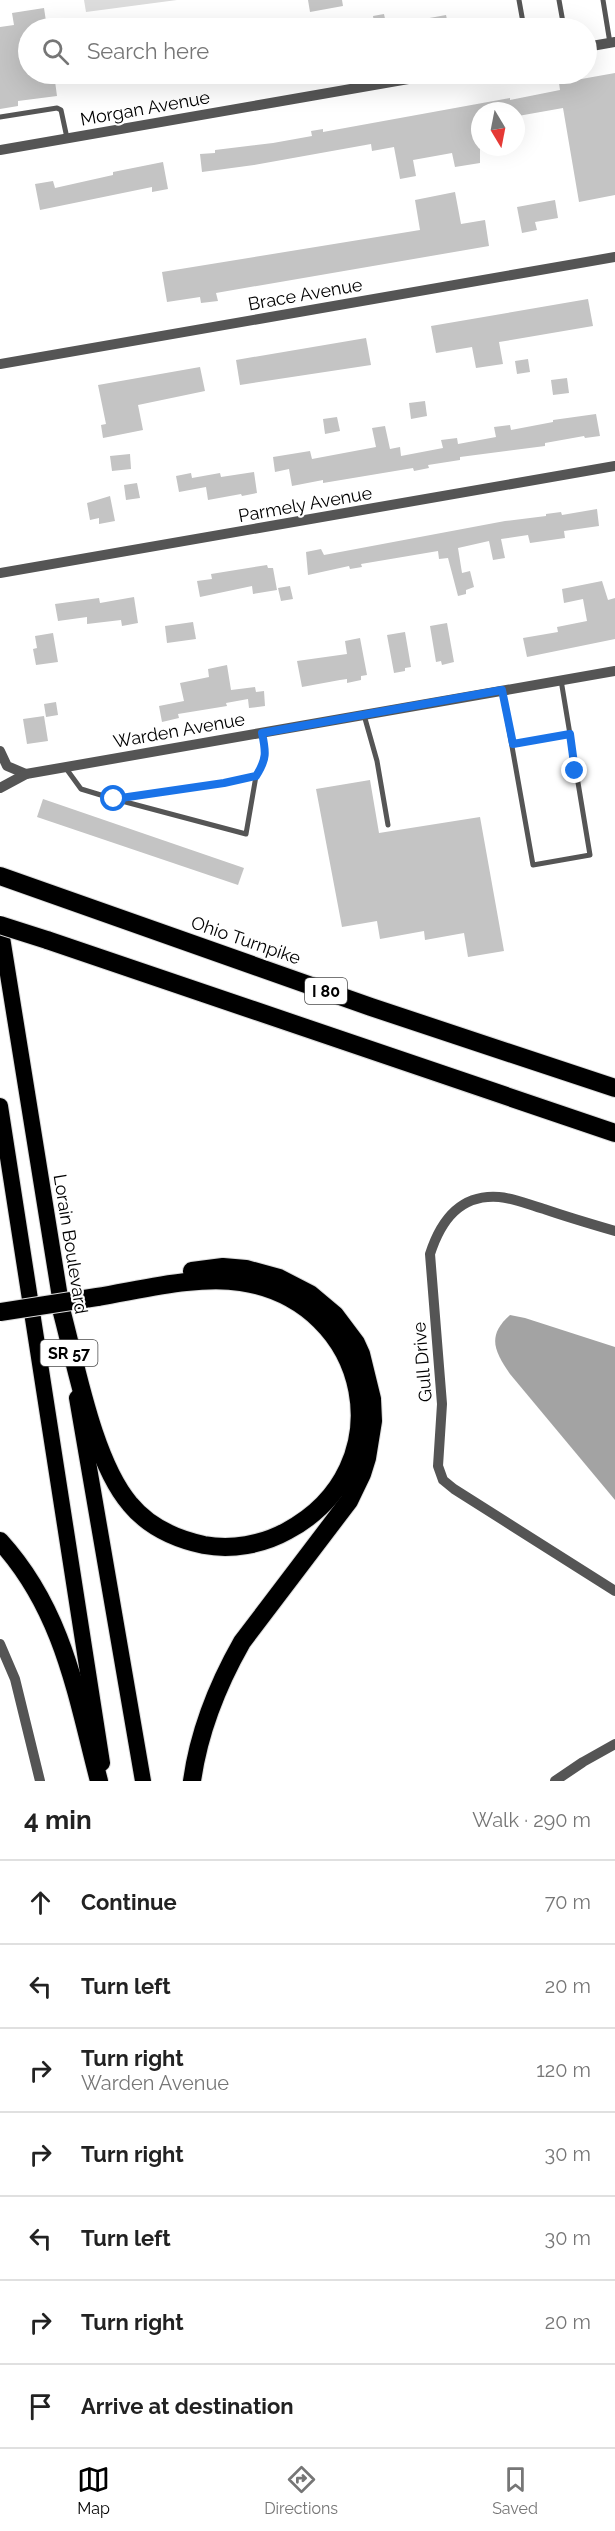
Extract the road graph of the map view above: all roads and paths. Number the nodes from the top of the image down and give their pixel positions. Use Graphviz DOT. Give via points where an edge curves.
graph roads {
  1 [pos="519,0"];
  2 [pos="559,0"];
  3 [pos="603,0"];
  4 [pos="522,18"];
  5 [pos="562,18"];
  6 [pos="613,43"];
  7 [pos="597,45"];
  8 [pos="379,84"];
  9 [pos="0,117"];
  10 [pos="67,138"];
  11 [pos="0,150"];
  12 [pos="615,257"];
  13 [pos="0,364"];
  14 [pos="615,466"];
  15 [pos="0,573"];
  16 [pos="615,670"];
  17 [pos="561,680"];
  18 [pos="502,690"];
  19 [pos="364,715"];
  20 [pos="262,733"];
  21 [pos="570,734"];
  22 [pos="513,744"];
  23 [pos="0,751"];
  24 [pos="65,767"];
  25 [pos="26,774"];
  26 [pos="256,776"];
  27 [pos="0,788"];
  28 [pos="114,799"];
  29 [pos="388,825"];
  30 [pos="0,876"];
  31 [pos="0,925"];
  32 [pos="615,1088"];
  33 [pos="0,1106"];
  34 [pos="615,1133"];
  35 [pos="615,1231"];
  36 [pos="96,1292"];
  37 [pos="0,1302"];
  38 [pos="61,1309"];
  39 [pos="0,1312"];
  40 [pos="0,1541"];
  41 [pos="615,1591"];
  42 [pos="0,1644"];
  43 [pos="615,1744"];
  44 [pos="40,1781"];
  45 [pos="99,1781"];
  46 [pos="104,1781"];
  47 [pos="142,1781"];
  48 [pos="192,1781"];
  49 [pos="555,1781"];
  1 -- 4 [label="lane"];
  2 -- 5 [label="lane"];
  3 -- 6 [label="lane"];
  6 -- 7 [label="street"];
  8 -- 10 [label="street, Morgan Avenue"];
  9 -- 10 [label="lane" via="57,108 61,110"];
  10 -- 11 [label="street, Morgan Avenue"];
  12 -- 13 [label="street, Brace Avenue"];
  14 -- 15 [label="street, Parmely Avenue"];
  16 -- 17 [label="street, Warden Avenue"];
  17 -- 18 [label="street, Warden Avenue"];
  17 -- 21 [label="lane"];
  18 -- 19 [label="street, Warden Avenue"];
  18 -- 22 [label="lane"];
  19 -- 20 [label="street, Warden Avenue"];
  19 -- 29 [label="lane"];
  20 -- 24 [label="street, Warden Avenue"];
  20 -- 26 [label="lane" via="266,749"];
  21 -- 22 [label="lane"];
  21 -- 22 [label="lane" via="590,855 556,861 533,865"];
  23 -- 25 [label="street" via="8,766"];
  24 -- 25 [label="street, Warden Avenue"];
  24 -- 28 [label="lane" via="81,789"];
  25 -- 27 [label="street, Warden Avenue"];
  26 -- 28 [label="lane"];
  26 -- 28 [label="lane" via="246,834"];
  30 -- 32 [label="highway, Ohio Turnpike / I 80"];
  31 -- 34 [label="highway, I 80, bridge"];
  31 -- 38 [label="highway, Lorain Boulevard / SR 57"];
  33 -- 46 [label="highway, SR 57"];
  35 -- 41 [label="street, Gull Drive" via="513,1200 487,1197 460,1207 444,1221 430,1262 441,1389 438,1466 443,1480"];
  36 -- 37 [label="highway"];
  36 -- 38 [label="highway" via="240,1281 283,1293 316,1314 348,1359 360,1411 353,1454 344,1474 317,1511 280,1535 238,1546 214,1547 161,1529 142,1516 129,1503 105,1464"];
  36 -- 39 [label="highway, bridge"];
  36 -- 48 [label="highway" via="223,1267 262,1272 310,1294 335,1315 356,1343 368,1381 373,1421 362,1474 349,1501 242,1642 206,1718"];
  38 -- 47 [label="highway, Lorain Boulevard / SR 57"];
  40 -- 45 [label="highway" via="41,1596 58,1632"];
  42 -- 44 [label="street" via="15,1678"];
  43 -- 49 [label="street"];
}
